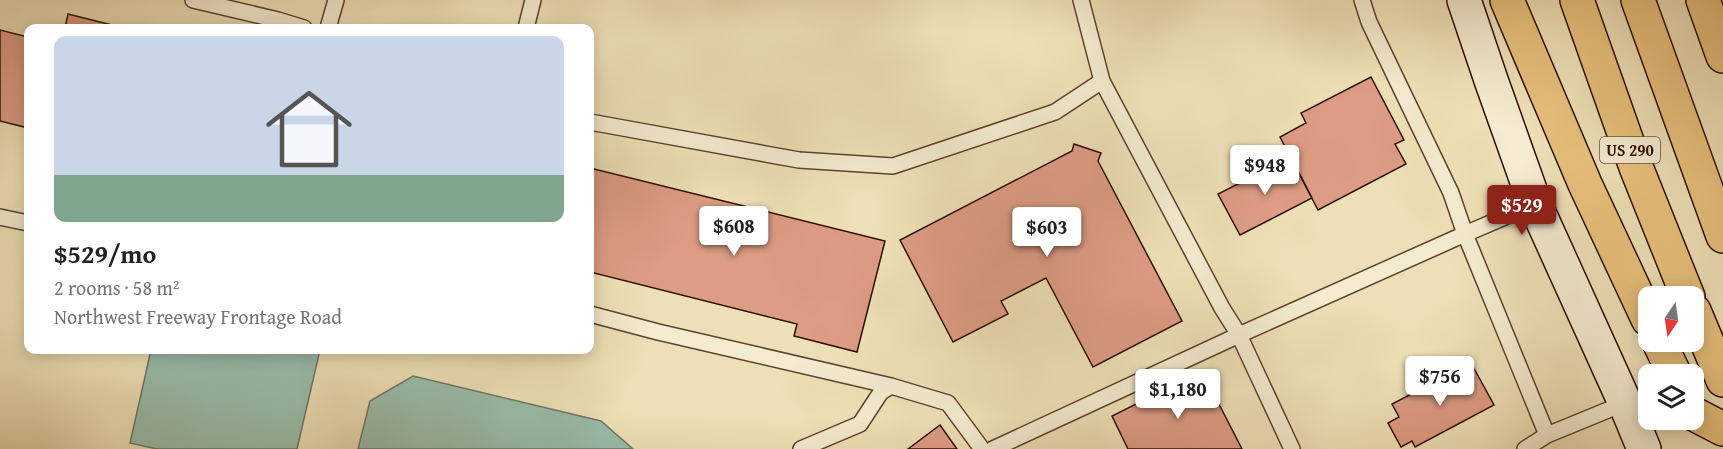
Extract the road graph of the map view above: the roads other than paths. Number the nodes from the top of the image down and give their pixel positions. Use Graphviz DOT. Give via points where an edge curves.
graph roads {
  1 [pos="193,0"];
  2 [pos="336,0"];
  3 [pos="1081,0"];
  4 [pos="1362,0"];
  5 [pos="1464,0"];
  6 [pos="1507,0"];
  7 [pos="1577,0"];
  8 [pos="1638,0"];
  9 [pos="1703,0"];
  10 [pos="529,1"];
  11 [pos="291,24"];
  12 [pos="329,24"];
  13 [pos="526,24"];
  14 [pos="1723,57"];
  15 [pos="1102,81"];
  16 [pos="594,123"];
  17 [pos="1535,204"];
  18 [pos="0,217"];
  19 [pos="24,222"];
  20 [pos="1464,234"];
  21 [pos="1723,236"];
  22 [pos="1684,286"];
  23 [pos="1638,298"];
  24 [pos="594,315"];
  25 [pos="1239,334"];
  26 [pos="1704,335"];
  27 [pos="1723,380"];
  28 [pos="891,386"];
  29 [pos="1625,403"];
  30 [pos="1704,419"];
  31 [pos="1723,429"];
  32 [pos="1547,435"];
  33 [pos="801,449"];
  34 [pos="982,449"];
  35 [pos="993,449"];
  36 [pos="1292,449"];
  37 [pos="1525,449"];
  38 [pos="1644,449"];
  1 -- 11 [label="lane"];
  2 -- 12 [label="lane"];
  3 -- 15 [label="lane"];
  4 -- 20 [label="lane" via="1451,193"];
  5 -- 17 [label="main road"];
  6 -- 23 [label="highway"];
  7 -- 22 [label="highway, US 290" via="1636,167"];
  8 -- 21 [label="highway"];
  9 -- 14 [label="highway"];
  10 -- 13 [label="lane"];
  15 -- 16 [label="lane" via="1055,112 893,166 799,160"];
  15 -- 25 [label="lane"];
  17 -- 20 [label="lane"];
  17 -- 29 [label="main road"];
  18 -- 19 [label="lane"];
  20 -- 25 [label="lane"];
  20 -- 32 [label="lane"];
  24 -- 28 [label="lane"];
  25 -- 35 [label="lane"];
  25 -- 36 [label="lane"];
  26 -- 27 [label="highway"];
  28 -- 33 [label="lane" via="881,392 860,424"];
  28 -- 34 [label="lane" via="948,403"];
  29 -- 32 [label="lane"];
  29 -- 38 [label="main road"];
  30 -- 31 [label="highway"];
  32 -- 37 [label="lane"];
}
